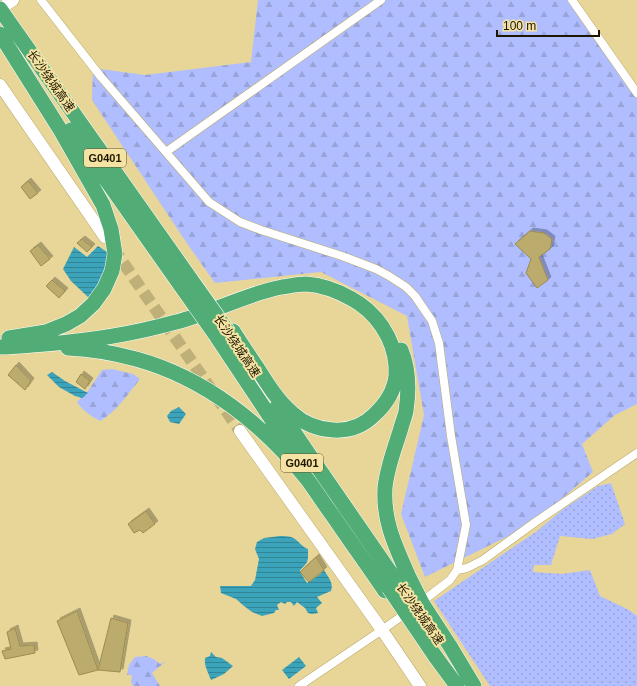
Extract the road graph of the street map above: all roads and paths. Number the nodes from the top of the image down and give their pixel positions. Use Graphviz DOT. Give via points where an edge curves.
graph roads {
  1 [pos="13,0"];
  2 [pos="41,0"];
  3 [pos="381,0"];
  4 [pos="572,0"];
  5 [pos="0,9"];
  6 [pos="6,36"];
  7 [pos="0,85"];
  8 [pos="637,93"];
  9 [pos="166,152"];
  10 [pos="105,237"];
  11 [pos="190,282"];
  12 [pos="226,334"];
  13 [pos="7,342"];
  14 [pos="240,431"];
  15 [pos="637,453"];
  16 [pos="456,570"];
  17 [pos="395,584"];
  18 [pos="382,630"];
  19 [pos="440,650"];
  20 [pos="299,686"];
  21 [pos="420,686"];
  22 [pos="457,686"];
  23 [pos="470,686"];
  24 [pos="474,686"];
  1 -- 5 [label="street"];
  2 -- 9 [label="street"];
  3 -- 9 [label="street"];
  4 -- 8 [label="street"];
  5 -- 6 [label="highway, 长沙绕城高速 / G0401"];
  6 -- 11 [label="highway, 长沙绕城高速 / G0401"];
  6 -- 11 [label="highway, 长沙绕城高速 / G0401" via="144,213"];
  6 -- 13 [label="highway" via="103,205 111,229 115,254 112,271 104,289 80,316 46,332"];
  7 -- 10 [label="street"];
  9 -- 16 [label="street" via="209,202 240,222 376,269 406,287 415,296 432,321 439,343 466,525"];
  11 -- 12 [label="highway"];
  12 -- 13 [label="highway" via="274,395 292,414 309,425 343,430 358,426 372,418 384,406 391,393 396,376 395,358 382,325 369,311 338,292 305,284 269,290 177,322 137,331 63,343"];
  12 -- 17 [label="highway, 长沙绕城高速 / G0401"];
  13 -- 17 [label="highway" via="106,352 137,359 200,385 253,422 279,447"];
  13 -- 17 [label="highway" via="75,335 141,324 185,313 286,280 322,281 343,287 364,300 380,314 393,332 402,352 406,370 406,412 385,488"];
  14 -- 18 [label="street"];
  15 -- 16 [label="street" via="483,560"];
  16 -- 18 [label="street" via="441,588"];
  17 -- 19 [label="highway, bridge"];
  17 -- 19 [label="highway, bridge" via="422,603"];
  18 -- 20 [label="street"];
  18 -- 21 [label="street"];
  19 -- 22 [label="highway, 长沙绕城高速"];
  19 -- 23 [label="highway, 长沙绕城高速"];
  19 -- 24 [label="highway"];
}
